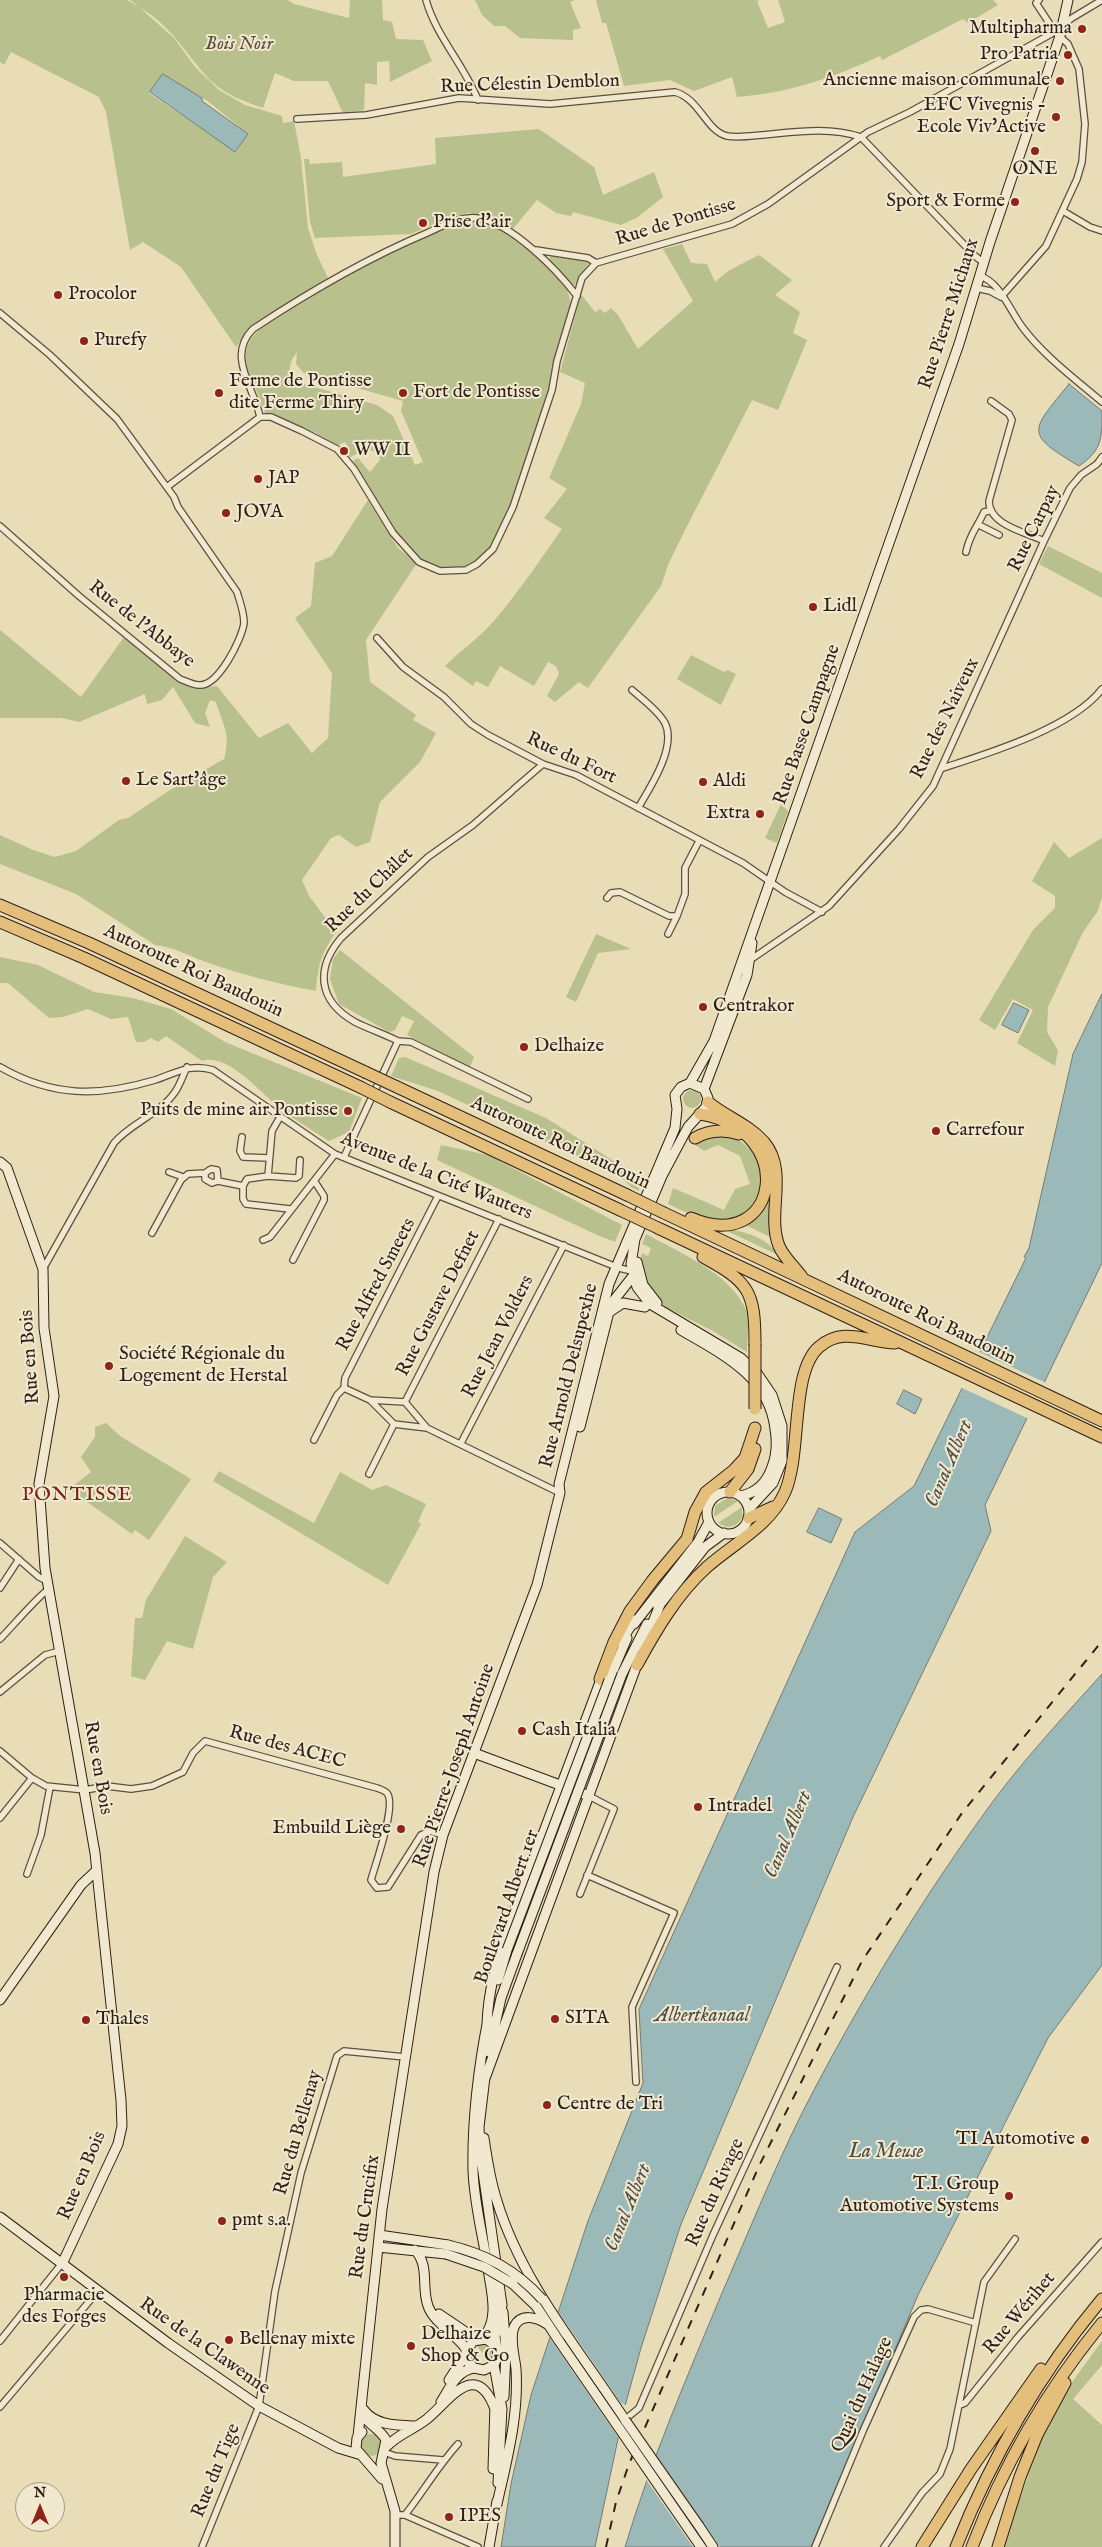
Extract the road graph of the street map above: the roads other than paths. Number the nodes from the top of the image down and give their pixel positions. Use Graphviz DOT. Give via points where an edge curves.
graph roads {
  1 [pos="426,0"];
  2 [pos="1039,0"];
  3 [pos="1068,0"];
  4 [pos="1102,0"];
  5 [pos="1064,24"];
  6 [pos="1058,34"];
  7 [pos="478,100"];
  8 [pos="297,119"];
  9 [pos="861,137"];
  10 [pos="1063,211"];
  11 [pos="1102,231"];
  12 [pos="536,250"];
  13 [pos="596,263"];
  14 [pos="984,263"];
  15 [pos="980,276"];
  16 [pos="976,288"];
  17 [pos="577,296"];
  18 [pos="1001,297"];
  19 [pos="0,313"];
  20 [pos="991,401"];
  21 [pos="1102,402"];
  22 [pos="260,417"];
  23 [pos="1102,457"];
  24 [pos="1095,466"];
  25 [pos="1102,470"];
  26 [pos="167,487"];
  27 [pos="989,511"];
  28 [pos="978,525"];
  29 [pos="0,526"];
  30 [pos="895,528"];
  31 [pos="999,535"];
  32 [pos="1044,541"];
  33 [pos="966,552"];
  34 [pos="1020,596"];
  35 [pos="378,638"];
  36 [pos="1102,689"];
  37 [pos="632,690"];
  38 [pos="543,764"];
  39 [pos="943,768"];
  40 [pos="638,808"];
  41 [pos="699,841"];
  42 [pos="770,882"];
  43 [pos="607,898"];
  44 [pos="0,905"];
  45 [pos="822,912"];
  46 [pos="677,916"];
  47 [pos="0,922"];
  48 [pos="668,934"];
  49 [pos="753,934"];
  50 [pos="750,960"];
  51 [pos="398,1041"];
  52 [pos="0,1067"];
  53 [pos="187,1067"];
  54 [pos="690,1083"];
  55 [pos="704,1089"];
  56 [pos="528,1099"];
  57 [pos="708,1102"];
  58 [pos="677,1109"];
  59 [pos="698,1115"];
  60 [pos="280,1117"];
  61 [pos="242,1137"];
  62 [pos="695,1138"];
  63 [pos="748,1138"];
  64 [pos="335,1154"];
  65 [pos="344,1157"];
  66 [pos="269,1158"];
  67 [pos="300,1160"];
  68 [pos="0,1162"];
  69 [pos="671,1164"];
  70 [pos="169,1172"];
  71 [pos="205,1173"];
  72 [pos="268,1176"];
  73 [pos="183,1178"];
  74 [pos="218,1181"];
  75 [pos="315,1182"];
  76 [pos="243,1186"];
  77 [pos="438,1196"];
  78 [pos="290,1209"];
  79 [pos="664,1213"];
  80 [pos="499,1219"];
  81 [pos="632,1231"];
  82 [pos="152,1233"];
  83 [pos="263,1240"];
  84 [pos="564,1245"];
  85 [pos="693,1245"];
  86 [pos="51,1252"];
  87 [pos="39,1254"];
  88 [pos="293,1260"];
  89 [pos="616,1267"];
  90 [pos="43,1269"];
  91 [pos="630,1275"];
  92 [pos="803,1278"];
  93 [pos="645,1307"];
  94 [pos="608,1313"];
  95 [pos="702,1334"];
  96 [pos="904,1344"];
  97 [pos="344,1388"];
  98 [pos="370,1400"];
  99 [pos="405,1402"];
  100 [pos="1102,1421"];
  101 [pos="394,1424"];
  102 [pos="427,1428"];
  103 [pos="755,1428"];
  104 [pos="1102,1437"];
  105 [pos="314,1440"];
  106 [pos="461,1443"];
  107 [pos="369,1474"];
  108 [pos="560,1493"];
  109 [pos="735,1494"];
  110 [pos="776,1505"];
  111 [pos="749,1514"];
  112 [pos="710,1522"];
  113 [pos="724,1533"];
  114 [pos="0,1543"];
  115 [pos="21,1560"];
  116 [pos="45,1568"];
  117 [pos="48,1585"];
  118 [pos="0,1588"];
  119 [pos="661,1602"];
  120 [pos="0,1639"];
  121 [pos="60,1651"];
  122 [pos="511,1655"];
  123 [pos="637,1665"];
  124 [pos="604,1680"];
  125 [pos="0,1692"];
  126 [pos="474,1753"];
  127 [pos="1,1754"];
  128 [pos="32,1778"];
  129 [pos="560,1785"];
  130 [pos="50,1787"];
  131 [pos="85,1790"];
  132 [pos="589,1796"];
  133 [pos="0,1818"];
  134 [pos="444,1835"];
  135 [pos="97,1870"];
  136 [pos="27,1874"];
  137 [pos="587,1875"];
  138 [pos="580,1894"];
  139 [pos="837,1967"];
  140 [pos="0,2000"];
  141 [pos="487,2024"];
  142 [pos="408,2036"];
  143 [pos="405,2057"];
  144 [pos="484,2081"];
  145 [pos="636,2082"];
  146 [pos="480,2113"];
  147 [pos="0,2217"];
  148 [pos="379,2236"];
  149 [pos="1015,2239"];
  150 [pos="1102,2242"];
  151 [pos="378,2248"];
  152 [pos="415,2250"];
  153 [pos="444,2254"];
  154 [pos="63,2262"];
  155 [pos="424,2266"];
  156 [pos="98,2291"];
  157 [pos="425,2295"];
  158 [pos="1102,2299"];
  159 [pos="542,2300"];
  160 [pos="502,2306"];
  161 [pos="976,2323"];
  162 [pos="547,2324"];
  163 [pos="1102,2324"];
  164 [pos="1072,2337"];
  165 [pos="479,2339"];
  166 [pos="0,2341"];
  167 [pos="495,2345"];
  168 [pos="466,2352"];
  169 [pos="1074,2360"];
  170 [pos="494,2365"];
  171 [pos="474,2368"];
  172 [pos="484,2370"];
  173 [pos="446,2392"];
  174 [pos="360,2404"];
  175 [pos="960,2405"];
  176 [pos="259,2406"];
  177 [pos="0,2407"];
  178 [pos="499,2409"];
  179 [pos="436,2411"];
  180 [pos="626,2420"];
  181 [pos="415,2426"];
  182 [pos="617,2426"];
  183 [pos="377,2431"];
  184 [pos="357,2437"];
  185 [pos="458,2444"];
  186 [pos="335,2447"];
  187 [pos="384,2452"];
  188 [pos="358,2454"];
  189 [pos="366,2460"];
  190 [pos="443,2460"];
  191 [pos="391,2494"];
  192 [pos="496,2508"];
  193 [pos="400,2515"];
  194 [pos="202,2547"];
  195 [pos="394,2547"];
  196 [pos="478,2547"];
  197 [pos="489,2547"];
  198 [pos="700,2547"];
  199 [pos="713,2547"];
  200 [pos="815,2547"];
  201 [pos="884,2547"];
  202 [pos="922,2547"];
  203 [pos="956,2547"];
  204 [pos="972,2547"];
  205 [pos="998,2547"];
  1 -- 7 [label="street"];
  2 -- 6 [label="street" via="1036,3"];
  3 -- 5 [label="main road, Rue Pierre Michaux"];
  4 -- 5 [label="street"];
  5 -- 6 [label="main road, Rue Pierre Michaux"];
  6 -- 9 [label="street, Rue de Pontisse"];
  6 -- 10 [label="street" via="1072,51 1078,70 1085,124 1082,162"];
  6 -- 14 [label="main road, Rue Pierre Michaux"];
  7 -- 8 [label="street, Rue Célestin Demblon" via="441,101 366,115"];
  7 -- 9 [label="street, Rue Célestin Demblon" via="550,104 675,92 690,98 725,135 818,130"];
  9 -- 13 [label="street, Rue de Pontisse" via="768,204 732,224"];
  9 -- 14 [label="street"];
  10 -- 11 [label="street"];
  10 -- 18 [label="street" via="1046,246"];
  12 -- 13 [label="street, Rue de Pontisse" via="588,258"];
  12 -- 17 [label="street, Rue de Pontisse"];
  12 -- 22 [label="street, Rue de Pontisse" via="502,228 479,218 463,217 380,253 330,281 249,333 240,359"];
  13 -- 17 [label="street, Rue de Pontisse" via="582,278"];
  14 -- 15 [label="main road, Rue Pierre Michaux"];
  15 -- 16 [label="main road, Rue Pierre Michaux"];
  15 -- 18 [label="street" via="994,284"];
  16 -- 18 [label="street"];
  16 -- 30 [label="main road, Rue Pierre Michaux"];
  17 -- 22 [label="street" via="552,390 513,507 493,548 466,570 440,572 419,562 393,532 354,469 337,450 271,417"];
  18 -- 21 [label="street" via="1040,348"];
  19 -- 26 [label="street, Rue de l'Abbaye" via="117,419"];
  20 -- 27 [label="street" via="1012,420 988,501"];
  22 -- 26 [label="street"];
  23 -- 24 [label="street, Rue Carpay"];
  24 -- 25 [label="street"];
  24 -- 32 [label="street, Rue Carpay" via="1070,488"];
  26 -- 29 [label="street, Rue de l'Abbaye" via="237,592 242,608 244,623 240,638 218,676 200,686 180,679"];
  27 -- 28 [label="street" via="984,512"];
  27 -- 32 [label="street" via="995,519"];
  28 -- 31 [label="street"];
  28 -- 33 [label="street" via="970,535"];
  30 -- 42 [label="main road, Rue Basse Campagne"];
  32 -- 34 [label="street, Rue Carpay"];
  34 -- 39 [label="street, Rue des Naiveux"];
  35 -- 38 [label="street, Rue du Fort" via="403,667 444,697 471,724"];
  36 -- 39 [label="street" via="1094,699 1049,729"];
  37 -- 40 [label="street" via="665,723 667,737 663,765"];
  38 -- 40 [label="street, Rue du Fort" via="576,775"];
  38 -- 51 [label="street, Rue du Châlet" via="473,825 428,857 330,951 325,964 324,986 336,1008 356,1022"];
  39 -- 45 [label="street, Rue des Naiveux" via="900,829"];
  40 -- 41 [label="street, Rue du Fort"];
  41 -- 42 [label="street, Rue du Fort"];
  41 -- 46 [label="street" via="685,868 685,894"];
  42 -- 45 [label="street"];
  42 -- 49 [label="main road, Rue Basse Campagne"];
  43 -- 46 [label="street" via="611,892 620,892 669,916"];
  44 -- 79 [label="highway, Autoroute Roi Baudouin, bridge" via="89,943"];
  45 -- 50 [label="street, Rue des Naiveux"];
  46 -- 48 [label="street"];
  47 -- 85 [label="highway, Autoroute Roi Baudouin, bridge" via="93,962"];
  49 -- 50 [label="main road, Rue Basse Campagne"];
  49 -- 54 [label="main road, Rue Basse Campagne" via="714,1041"];
  50 -- 55 [label="main road, Rue Basse Campagne" via="727,1032"];
  51 -- 56 [label="street, Rue du Châlet" via="411,1042"];
  51 -- 65 [label="street"];
  52 -- 53 [label="street" via="50,1089 88,1093 131,1086"];
  53 -- 60 [label="street, Avenue de la Cité Wauters" via="213,1070"];
  53 -- 86 [label="street" via="172,1096 114,1143"];
  54 -- 55 [label="main road"];
  54 -- 58 [label="main road, Rue Basse Campagne" via="678,1090 674,1100"];
  55 -- 57 [label="main road"];
  57 -- 59 [label="main road"];
  57 -- 92 [label="highway" via="754,1132 769,1150 777,1177 776,1230 779,1246"];
  58 -- 59 [label="main road" via="686,1116"];
  58 -- 81 [label="main road, Rue Basse Campagne" via="675,1128"];
  59 -- 63 [label="highway" via="727,1124"];
  59 -- 69 [label="main road" via="688,1126"];
  60 -- 64 [label="street, Avenue de la Cité Wauters"];
  60 -- 66 [label="street" via="272,1131"];
  61 -- 66 [label="street" via="240,1151 243,1157"];
  62 -- 63 [label="highway" via="720,1130"];
  62 -- 69 [label="main road"];
  63 -- 79 [label="highway" via="761,1153 768,1177 765,1193 752,1214 732,1223 713,1224 681,1214"];
  64 -- 65 [label="street, Avenue de la Cité Wauters"];
  64 -- 75 [label="street"];
  65 -- 77 [label="street, Avenue de la Cité Wauters"];
  66 -- 72 [label="street"];
  67 -- 72 [label="street" via="296,1178"];
  68 -- 87 [label="main road, Rue en Bois" via="7,1168"];
  69 -- 91 [label="main road" via="635,1239"];
  69 -- 95 [label="main road" via="640,1238 637,1266 643,1285 655,1301"];
  70 -- 73 [label="street"];
  71 -- 73 [label="street" via="188,1174"];
  71 -- 74 [label="street" via="208,1181"];
  71 -- 74 [label="street" via="217,1170"];
  72 -- 76 [label="street" via="247,1179"];
  73 -- 82 [label="street"];
  74 -- 76 [label="street"];
  75 -- 78 [label="street"];
  75 -- 88 [label="street" via="324,1200"];
  76 -- 78 [label="street" via="246,1204"];
  77 -- 80 [label="street, Avenue de la Cité Wauters"];
  77 -- 97 [label="street, Rue Alfred Smeets" via="345,1378"];
  78 -- 83 [label="street" via="270,1238"];
  79 -- 92 [label="highway, Autoroute Roi Baudouin"];
  80 -- 84 [label="street, Avenue de la Cité Wauters"];
  80 -- 99 [label="street, Rue Gustave Defnet"];
  81 -- 89 [label="main road, Rue Basse Campagne"];
  81 -- 91 [label="main road, Rue Basse Campagne" via="628,1251"];
  84 -- 89 [label="street, Avenue de la Cité Wauters"];
  84 -- 106 [label="street, Rue Jean Volders"];
  85 -- 96 [label="highway, Autoroute Roi Baudouin"];
  85 -- 103 [label="highway, bridge" via="696,1253 728,1270 743,1283 753,1305"];
  86 -- 87 [label="street"];
  86 -- 90 [label="street"];
  87 -- 90 [label="main road, Rue en Bois"];
  89 -- 91 [label="street, Avenue de la Cité Wauters"];
  89 -- 108 [label="main road, Rue Arnold Delsupexhe" via="599,1322 558,1489"];
  90 -- 116 [label="main road, Rue en Bois" via="44,1328 54,1396 39,1484"];
  91 -- 93 [label="main road, Boulevard Albert 1er"];
  91 -- 94 [label="main road, Rue Arnold Delsupexhe"];
  91 -- 95 [label="main road, Boulevard Albert 1er" via="650,1304"];
  92 -- 100 [label="highway, Autoroute Roi Baudouin"];
  93 -- 94 [label="main road" via="623,1303"];
  93 -- 109 [label="main road, Boulevard Albert 1er" via="738,1364 767,1399 775,1425 774,1461 759,1488 751,1493"];
  94 -- 108 [label="main road, Rue Arnold Delsupexhe" via="564,1490"];
  95 -- 111 [label="main road, Boulevard Albert 1er" via="741,1358 757,1373 772,1395 779,1413 784,1442 780,1467 773,1483"];
  96 -- 104 [label="highway, Autoroute Roi Baudouin"];
  96 -- 110 [label="highway" via="850,1335 834,1338 814,1352 802,1380 794,1463 785,1492"];
  97 -- 98 [label="street"];
  97 -- 105 [label="street, Rue Alfred Smeets" via="337,1395"];
  98 -- 99 [label="street"];
  98 -- 101 [label="street"];
  99 -- 102 [label="street"];
  101 -- 102 [label="street"];
  101 -- 107 [label="street"];
  102 -- 106 [label="street"];
  103 -- 109 [label="highway" via="756,1446 752,1462"];
  103 -- 124 [label="highway" via="745,1458 706,1492 695,1512 687,1539 630,1611 608,1655"];
  106 -- 108 [label="street"];
  108 -- 122 [label="main road, Rue Arnold Delsupexhe" via="540,1573"];
  109 -- 111 [label="main road"];
  109 -- 112 [label="main road, Boulevard Albert 1er" via="719,1494 711,1501 707,1512"];
  110 -- 111 [label="highway"];
  110 -- 123 [label="highway" via="763,1524 707,1568 677,1600"];
  111 -- 113 [label="main road, Boulevard Albert 1er" via="737,1532"];
  112 -- 113 [label="main road"];
  112 -- 124 [label="main road, Boulevard Albert 1er" via="698,1542 635,1620"];
  113 -- 119 [label="main road, Boulevard Albert 1er" via="706,1547"];
  114 -- 115 [label="street"];
  115 -- 116 [label="street" via="34,1569"];
  115 -- 117 [label="street"];
  115 -- 118 [label="street"];
  116 -- 117 [label="main road, Rue en Bois"];
  117 -- 120 [label="street"];
  117 -- 121 [label="main road, Rue en Bois"];
  119 -- 123 [label="main road"];
  119 -- 144 [label="main road, Boulevard Albert 1er, bridge" via="639,1637 622,1674 517,1954 500,2003"];
  121 -- 125 [label="street" via="45,1655"];
  121 -- 131 [label="main road, Rue en Bois"];
  122 -- 126 [label="main road, Rue Pierre-Joseph Antoine"];
  123 -- 132 [label="main road"];
  124 -- 129 [label="main road"];
  124 -- 141 [label="main road, Boulevard Albert 1er, bridge" via="507,1950"];
  126 -- 129 [label="main road"];
  126 -- 134 [label="main road, Rue Pierre-Joseph Antoine"];
  127 -- 128 [label="street"];
  128 -- 130 [label="street"];
  128 -- 133 [label="street"];
  129 -- 132 [label="main road"];
  129 -- 141 [label="main road" via="500,1952 488,1999"];
  130 -- 131 [label="street"];
  130 -- 136 [label="street" via="40,1835"];
  131 -- 134 [label="street, Rue des ACEC" via="107,1786 131,1789 152,1786 182,1772 193,1753 205,1742 387,1793 391,1802 371,1880 376,1888 388,1887 421,1835 430,1831"];
  131 -- 135 [label="main road, Rue en Bois"];
  132 -- 137 [label="street" via="614,1809"];
  132 -- 144 [label="main road"];
  134 -- 142 [label="main road, Rue Pierre-Joseph Antoine" via="428,1898"];
  135 -- 140 [label="main road" via="82,1885"];
  135 -- 154 [label="main road, Rue en Bois" via="122,2126 118,2144"];
  137 -- 138 [label="street"];
  137 -- 145 [label="street" via="674,1913 632,2007"];
  139 -- 180 [label="street, Rue du Rivage" via="713,2235 639,2408"];
  141 -- 165 [label="main road, Boulevard Albert 1er" via="472,2134 475,2185 493,2302 491,2323"];
  142 -- 143 [label="main road, Rue du Crucifix"];
  143 -- 148 [label="main road, Rue du Crucifix"];
  143 -- 176 [label="street, Rue du Bellenay" via="344,2050 337,2056 299,2182 270,2320"];
  144 -- 146 [label="main road, Boulevard Albert 1er"];
  146 -- 159 [label="main road, bridge" via="490,2173 506,2229"];
  146 -- 160 [label="main road, Boulevard Albert 1er" via="482,2172"];
  147 -- 154 [label="main road, Rue de la Clawenne"];
  148 -- 151 [label="main road, Rue du Crucifix"];
  148 -- 159 [label="main road, bridge" via="448,2245 478,2253 517,2275"];
  149 -- 161 [label="street, Rue Wérihet" via="984,2282"];
  150 -- 175 [label="street, Rue Wérihet" via="1018,2337 966,2404"];
  151 -- 152 [label="main road"];
  151 -- 174 [label="main road, Rue du Crucifix"];
  152 -- 153 [label="main road"];
  152 -- 155 [label="main road"];
  153 -- 155 [label="main road" via="430,2259"];
  153 -- 162 [label="main road, bridge" via="484,2267 513,2284 528,2296"];
  154 -- 156 [label="main road, Rue de la Clawenne"];
  154 -- 166 [label="street"];
  155 -- 157 [label="main road"];
  156 -- 176 [label="main road, Rue de la Clawenne"];
  156 -- 177 [label="street"];
  157 -- 165 [label="main road" via="439,2313"];
  157 -- 168 [label="main road" via="430,2311"];
  158 -- 164 [label="highway"];
  159 -- 180 [label="main road"];
  160 -- 167 [label="main road, Boulevard Albert 1er"];
  160 -- 178 [label="main road" via="506,2350"];
  161 -- 175 [label="street, Rue Wérihet"];
  161 -- 200 [label="street, Quai du Halage" via="928,2309 921,2310 914,2317"];
  162 -- 182 [label="main road, bridge"];
  162 -- 192 [label="main road" via="528,2318 519,2322 513,2332 515,2418"];
  163 -- 169 [label="highway"];
  164 -- 202 [label="highway" via="1050,2357 1021,2396"];
  164 -- 203 [label="highway" via="1003,2444"];
  165 -- 167 [label="main road"];
  165 -- 168 [label="main road, Boulevard Albert 1er"];
  167 -- 170 [label="main road, Boulevard Albert 1er" via="498,2355"];
  168 -- 171 [label="main road" via="468,2363"];
  168 -- 173 [label="main road, Boulevard Albert 1er" via="451,2376"];
  169 -- 204 [label="highway" via="1024,2437 998,2486"];
  169 -- 205 [label="highway" via="1023,2468"];
  170 -- 172 [label="main road"];
  170 -- 178 [label="main road, Boulevard Albert 1er"];
  171 -- 172 [label="main road"];
  171 -- 173 [label="main road" via="462,2372"];
  172 -- 178 [label="main road, Boulevard Albert 1er"];
  173 -- 179 [label="main road"];
  174 -- 181 [label="main road" via="374,2420"];
  174 -- 183 [label="main road" via="365,2420"];
  174 -- 184 [label="main road, Rue du Crucifix"];
  175 -- 201 [label="street, Rue Wérihet" via="950,2449 940,2474 922,2493"];
  176 -- 186 [label="main road, Rue de la Clawenne"];
  176 -- 194 [label="street, Rue du Tige"];
  178 -- 179 [label="main road" via="488,2393 469,2384 459,2388"];
  178 -- 192 [label="main road, Boulevard Albert 1er" via="493,2450"];
  179 -- 181 [label="main road"];
  180 -- 182 [label="street, Rue du Rivage, bridge"];
  180 -- 199 [label="main road, bridge"];
  181 -- 183 [label="main road"];
  181 -- 187 [label="main road" via="396,2436"];
  182 -- 198 [label="main road, bridge"];
  183 -- 184 [label="main road" via="365,2430"];
  183 -- 187 [label="main road" via="384,2437"];
  184 -- 186 [label="main road"];
  184 -- 188 [label="main road"];
  185 -- 190 [label="street"];
  186 -- 188 [label="main road, Rue de la Clawenne"];
  187 -- 189 [label="main road" via="376,2459"];
  187 -- 190 [label="street" via="394,2456"];
  187 -- 191 [label="main road" via="382,2469"];
  188 -- 189 [label="main road"];
  189 -- 191 [label="main road"];
  190 -- 193 [label="street" via="421,2495"];
  191 -- 193 [label="main road"];
  192 -- 197 [label="main road, Boulevard Albert 1er"];
  193 -- 195 [label="main road"];
  193 -- 196 [label="street"];
}
